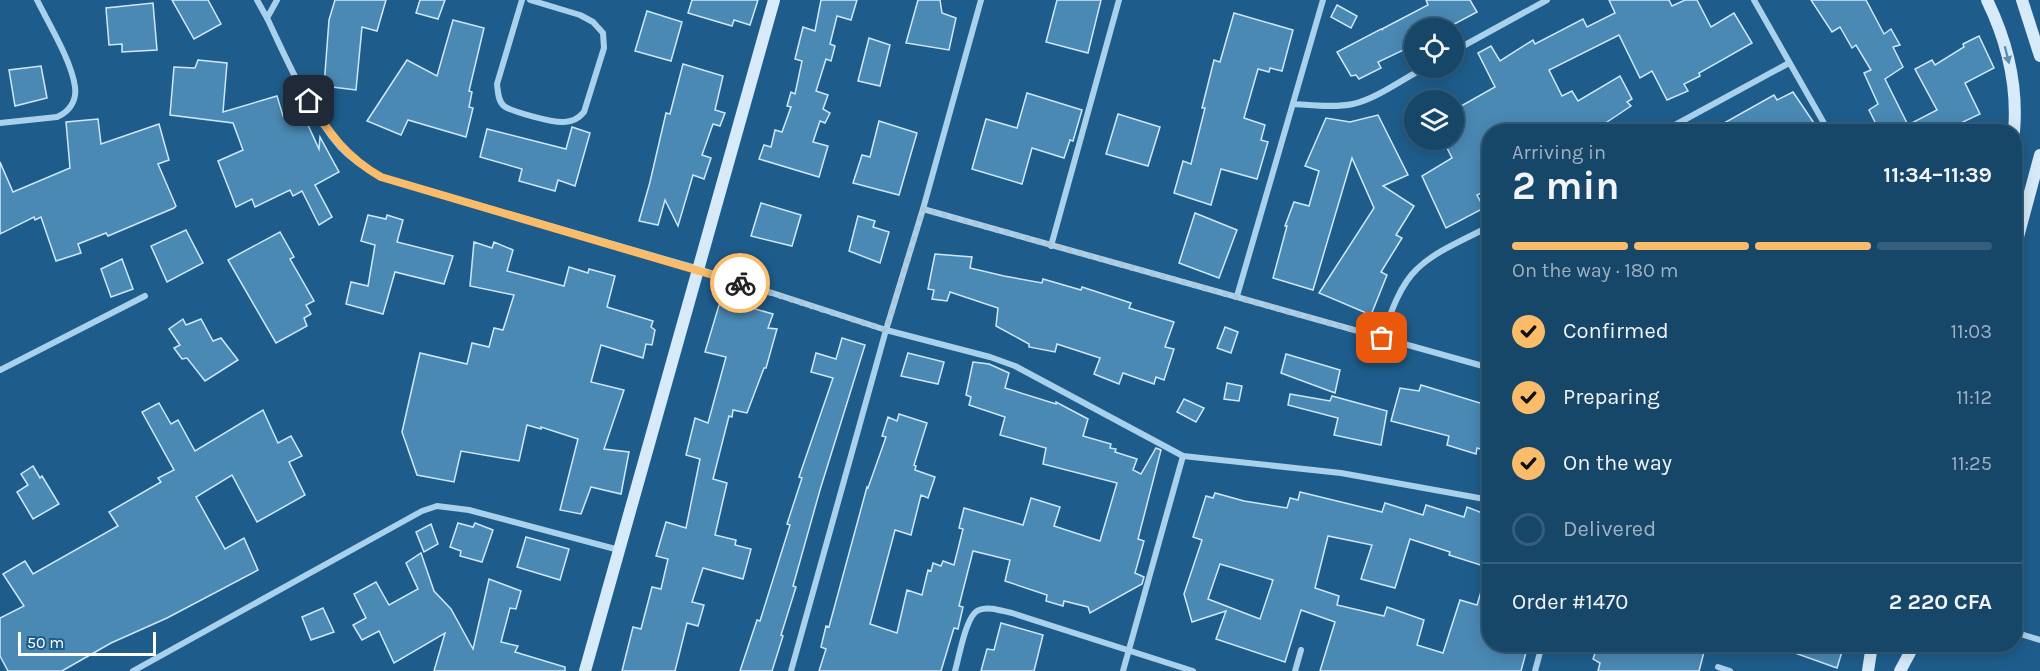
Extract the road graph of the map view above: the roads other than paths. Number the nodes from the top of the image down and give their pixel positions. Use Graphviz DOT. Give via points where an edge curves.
graph roads {
  1 [pos="38,0"];
  2 [pos="257,0"];
  3 [pos="277,0"];
  4 [pos="522,0"];
  5 [pos="530,0"];
  6 [pos="774,0"];
  7 [pos="981,0"];
  8 [pos="1119,0"];
  9 [pos="1323,0"];
  10 [pos="1547,0"];
  11 [pos="1754,0"];
  12 [pos="1987,0"];
  13 [pos="2022,0"];
  14 [pos="267,18"];
  15 [pos="1464,46"];
  16 [pos="2040,56"];
  17 [pos="1789,63"];
  18 [pos="1406,78"];
  19 [pos="1293,104"];
  20 [pos="0,123"];
  21 [pos="1677,124"];
  22 [pos="1824,124"];
  23 [pos="2014,124"];
  24 [pos="2040,155"];
  25 [pos="923,209"];
  26 [pos="2022,222"];
  27 [pos="1482,230"];
  28 [pos="1051,246"];
  29 [pos="699,269"];
  30 [pos="145,296"];
  31 [pos="1237,296"];
  32 [pos="886,330"];
  33 [pos="1382,338"];
  34 [pos="1482,366"];
  35 [pos="0,370"];
  36 [pos="1183,456"];
  37 [pos="1482,499"];
  38 [pos="619,550"];
  39 [pos="2022,634"];
  40 [pos="2040,639"];
  41 [pos="1129,650"];
  42 [pos="1301,650"];
  43 [pos="1540,652"];
  44 [pos="1871,652"];
  45 [pos="1910,652"];
  46 [pos="1718,667"];
  47 [pos="133,671"];
  48 [pos="585,671"];
  49 [pos="791,671"];
  50 [pos="956,671"];
  51 [pos="1123,671"];
  52 [pos="1193,671"];
  53 [pos="1295,671"];
  54 [pos="1535,671"];
  55 [pos="1730,671"];
  56 [pos="1868,671"];
  57 [pos="1900,671"];
  1 -- 20 [label="street" via="76,88 71,108 57,117"];
  2 -- 14 [label="street"];
  3 -- 14 [label="street"];
  4 -- 5 [label="street" via="497,84 498,96 503,105 516,112 563,123 577,119 584,112 604,48 603,33 579,15"];
  6 -- 29 [label="street"];
  7 -- 25 [label="street"];
  8 -- 28 [label="street"];
  9 -- 19 [label="street"];
  10 -- 15 [label="street"];
  11 -- 17 [label="street"];
  12 -- 23 [label="street, one-way" via="2011,68"];
  13 -- 16 [label="street"];
  14 -- 29 [label="street" via="309,101 341,148 362,166 381,177"];
  17 -- 21 [label="street"];
  17 -- 22 [label="street"];
  18 -- 19 [label="street" via="1354,104"];
  19 -- 31 [label="street"];
  24 -- 26 [label="street"];
  25 -- 28 [label="street"];
  25 -- 32 [label="street"];
  27 -- 33 [label="street" via="1418,268 1405,284"];
  28 -- 31 [label="street"];
  29 -- 32 [label="street"];
  29 -- 38 [label="street"];
  30 -- 35 [label="street"];
  31 -- 33 [label="street"];
  32 -- 36 [label="street" via="1015,366"];
  32 -- 49 [label="street"];
  33 -- 34 [label="street"];
  36 -- 37 [label="street" via="1341,473"];
  36 -- 41 [label="street"];
  38 -- 47 [label="street" via="469,510 437,506 422,510"];
  38 -- 48 [label="street"];
  39 -- 40 [label="street"];
  41 -- 50 [label="street" via="1012,613 981,609 969,622"];
  41 -- 51 [label="street"];
  41 -- 52 [label="street"];
  42 -- 53 [label="street"];
  43 -- 54 [label="street"];
  44 -- 56 [label="street"];
  45 -- 57 [label="street"];
  46 -- 55 [label="street"];
}
